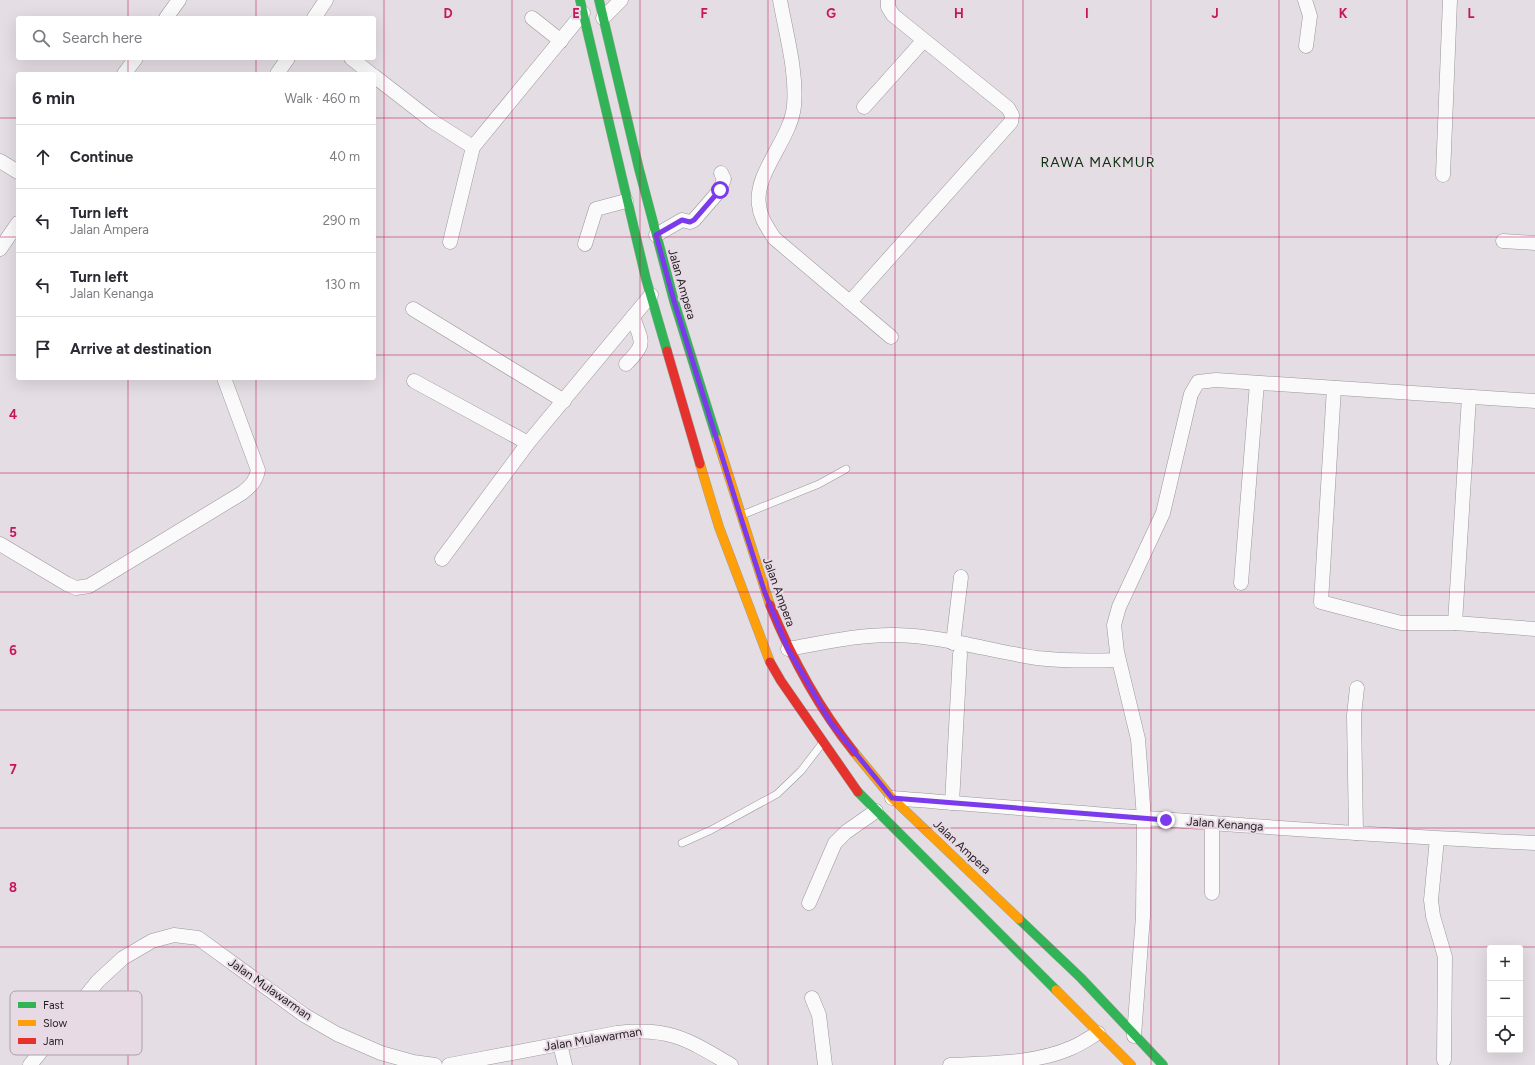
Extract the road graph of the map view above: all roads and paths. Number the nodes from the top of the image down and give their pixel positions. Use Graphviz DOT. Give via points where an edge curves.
graph roads {
  1 [pos="179,0"];
  2 [pos="326,0"];
  3 [pos="599,0"];
  4 [pos="620,0"];
  5 [pos="780,0"];
  6 [pos="888,0"];
  7 [pos="1305,0"];
  8 [pos="1450,0"];
  9 [pos="582,7"];
  10 [pos="167,16"];
  11 [pos="315,16"];
  12 [pos="532,18"];
  13 [pos="603,18"];
  14 [pos="561,41"];
  15 [pos="923,41"];
  16 [pos="1306,46"];
  17 [pos="134,60"];
  18 [pos="287,60"];
  19 [pos="354,60"];
  20 [pos="126,72"];
  21 [pos="278,72"];
  22 [pos="368,72"];
  23 [pos="376,78"];
  24 [pos="864,106"];
  25 [pos="473,147"];
  26 [pos="0,161"];
  27 [pos="639,169"];
  28 [pos="16,171"];
  29 [pos="620,172"];
  30 [pos="721,173"];
  31 [pos="1444,175"];
  32 [pos="626,201"];
  33 [pos="16,226"];
  34 [pos="656,235"];
  35 [pos="1503,240"];
  36 [pos="450,242"];
  37 [pos="1535,243"];
  38 [pos="585,244"];
  39 [pos="0,248"];
  40 [pos="651,295"];
  41 [pos="850,302"];
  42 [pos="413,309"];
  43 [pos="633,317"];
  44 [pos="891,337"];
  45 [pos="626,364"];
  46 [pos="225,380"];
  47 [pos="414,381"];
  48 [pos="1257,383"];
  49 [pos="1334,388"];
  50 [pos="1468,397"];
  51 [pos="564,401"];
  52 [pos="1535,401"];
  53 [pos="528,443"];
  54 [pos="846,469"];
  55 [pos="740,515"];
  56 [pos="0,544"];
  57 [pos="442,559"];
  58 [pos="961,577"];
  59 [pos="1242,583"];
  60 [pos="1455,623"];
  61 [pos="1535,628"];
  62 [pos="957,648"];
  63 [pos="788,649"];
  64 [pos="1118,660"];
  65 [pos="1357,688"];
  66 [pos="823,743"];
  67 [pos="892,798"];
  68 [pos="952,803"];
  69 [pos="876,811"];
  70 [pos="1144,818"];
  71 [pos="1212,823"];
  72 [pos="1356,833"];
  73 [pos="1437,838"];
  74 [pos="682,843"];
  75 [pos="1535,843"];
  76 [pos="1212,893"];
  77 [pos="809,903"];
  78 [pos="90,991"];
  79 [pos="812,998"];
  80 [pos="1098,1032"];
  81 [pos="1134,1036"];
  82 [pos="560,1044"];
  83 [pos="38,1055"];
  84 [pos="379,1059"];
  85 [pos="1050,1060"];
  86 [pos="1444,1060"];
  87 [pos="985,1064"];
  88 [pos="1160,1064"];
  89 [pos="30,1065"];
  90 [pos="435,1065"];
  91 [pos="449,1065"];
  92 [pos="565,1065"];
  93 [pos="731,1065"];
  94 [pos="825,1065"];
  95 [pos="950,1065"];
  96 [pos="1131,1065"];
  1 -- 10 [label="street"];
  2 -- 11 [label="street"];
  3 -- 13 [label="main road, Jalan Ampera"];
  4 -- 13 [label="street"];
  5 -- 41 [label="street" via="795,92 794,107 791,122 766,172 759,194 759,205 763,221 774,238"];
  6 -- 15 [label="street" via="888,7 893,15"];
  7 -- 16 [label="street" via="1310,16"];
  8 -- 31 [label="street"];
  9 -- 14 [label="street"];
  9 -- 29 [label="main road"];
  12 -- 14 [label="street"];
  13 -- 27 [label="main road, Jalan Ampera"];
  14 -- 25 [label="street"];
  15 -- 24 [label="street"];
  15 -- 41 [label="street" via="1008,108 1012,115 1011,122"];
  17 -- 20 [label="street"];
  18 -- 21 [label="street"];
  19 -- 22 [label="street"];
  23 -- 25 [label="street" via="427,117"];
  25 -- 36 [label="street"];
  26 -- 28 [label="street"];
  27 -- 29 [label="main road"];
  27 -- 34 [label="main road, Jalan Ampera"];
  29 -- 32 [label="main road"];
  30 -- 34 [label="street" via="724,179 720,190 694,220 682,220"];
  32 -- 38 [label="street" via="596,209"];
  32 -- 40 [label="main road"];
  33 -- 39 [label="street"];
  34 -- 55 [label="main road, Jalan Ampera"];
  35 -- 37 [label="street"];
  40 -- 43 [label="street"];
  40 -- 66 [label="main road" via="720,527 750,613 774,669"];
  41 -- 44 [label="street"];
  42 -- 51 [label="street"];
  43 -- 45 [label="street" via="642,344"];
  43 -- 51 [label="street"];
  46 -- 56 [label="street" via="258,470 252,485 242,493 82,588 67,584"];
  47 -- 53 [label="street"];
  48 -- 49 [label="street"];
  48 -- 59 [label="street"];
  48 -- 64 [label="street" via="1204,381 1198,382 1191,394 1163,513 1119,608 1114,625"];
  49 -- 50 [label="street"];
  49 -- 60 [label="street" via="1321,602 1401,623"];
  50 -- 52 [label="street"];
  50 -- 60 [label="street"];
  51 -- 53 [label="street"];
  53 -- 57 [label="street"];
  54 -- 55 [label="lane" via="819,484"];
  55 -- 63 [label="main road, Jalan Ampera" via="765,593"];
  58 -- 62 [label="street"];
  60 -- 61 [label="street"];
  62 -- 63 [label="street" via="896,635 862,636"];
  62 -- 64 [label="street" via="1036,658"];
  62 -- 68 [label="street"];
  63 -- 67 [label="main road, Jalan Ampera" via="831,723"];
  64 -- 70 [label="street" via="1138,739"];
  65 -- 72 [label="street" via="1354,715"];
  66 -- 69 [label="main road" via="858,792"];
  66 -- 74 [label="lane" via="801,771 777,794"];
  67 -- 68 [label="street, Jalan Kenanga"];
  67 -- 81 [label="main road, Jalan Ampera" via="1080,978"];
  68 -- 70 [label="street, Jalan Kenanga"];
  69 -- 77 [label="street" via="835,842"];
  69 -- 80 [label="main road"];
  70 -- 71 [label="street, Jalan Kenanga"];
  70 -- 81 [label="street" via="1143,916"];
  71 -- 72 [label="street, Jalan Kenanga"];
  71 -- 76 [label="street"];
  72 -- 73 [label="street, Jalan Kenanga"];
  73 -- 75 [label="street, Jalan Kenanga"];
  73 -- 86 [label="street" via="1431,900 1445,957"];
  78 -- 84 [label="street, Jalan Mulawarman" via="123,958 152,940 174,935 198,938 304,1015"];
  79 -- 94 [label="street" via="819,1015"];
  80 -- 85 [label="street"];
  80 -- 96 [label="main road"];
  81 -- 88 [label="main road, Jalan Ampera"];
  82 -- 91 [label="street, Jalan Mulawarman"];
  82 -- 92 [label="street"];
  82 -- 93 [label="street, Jalan Mulawarman" via="617,1033 643,1030 663,1032 695,1043"];
  83 -- 89 [label="street, Jalan Mulawarman"];
  84 -- 90 [label="street, Jalan Mulawarman"];
  85 -- 87 [label="street"];
  87 -- 95 [label="street"];
}
